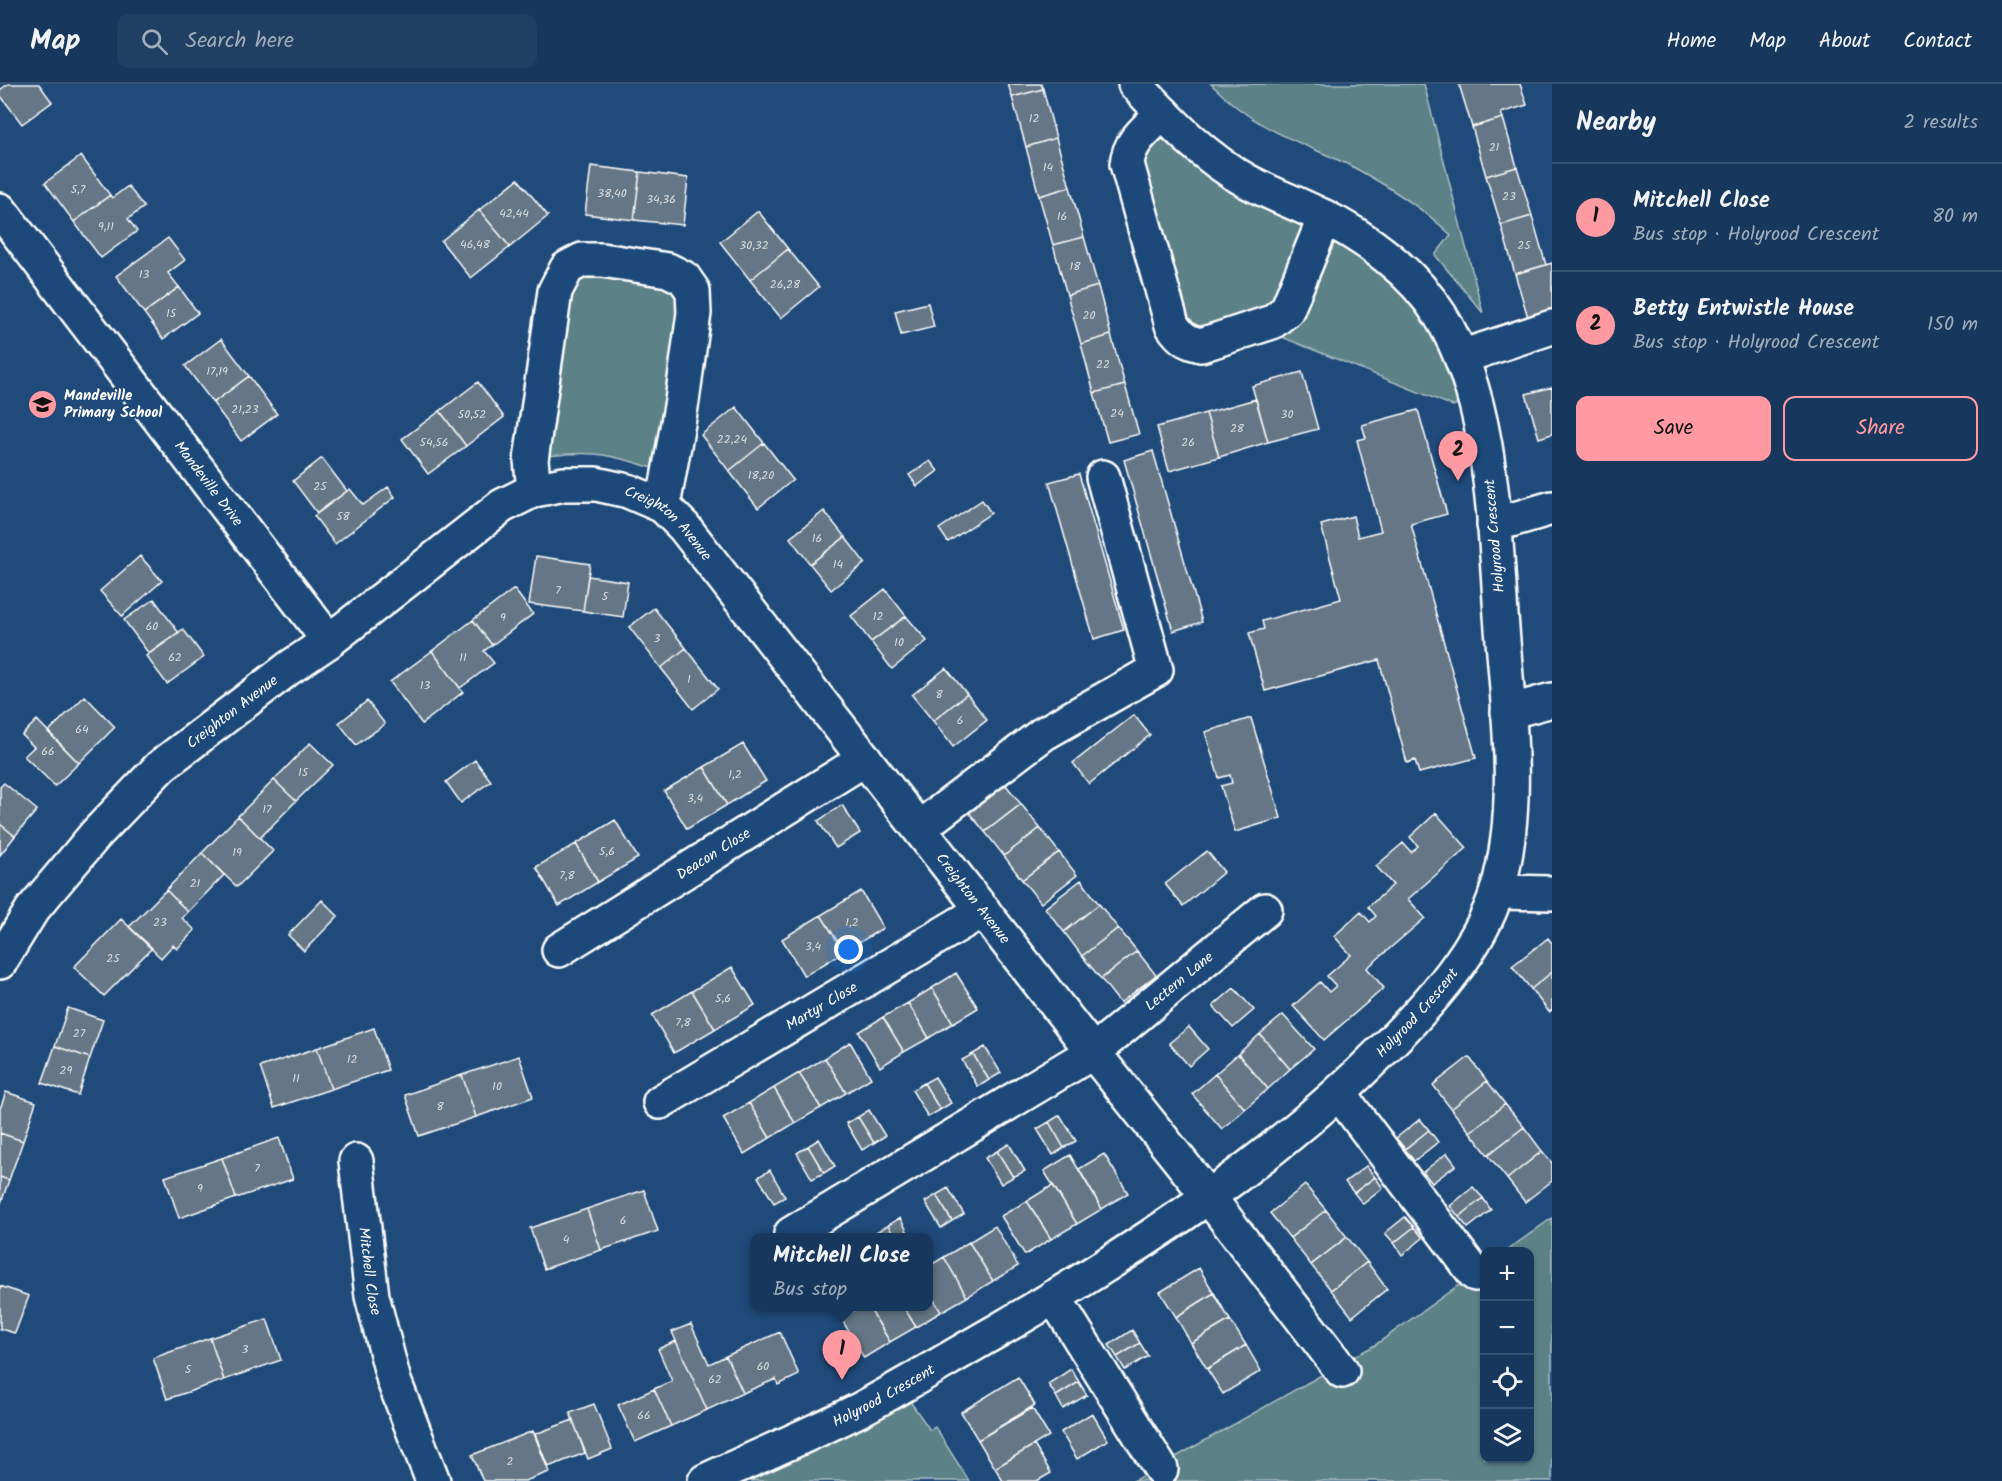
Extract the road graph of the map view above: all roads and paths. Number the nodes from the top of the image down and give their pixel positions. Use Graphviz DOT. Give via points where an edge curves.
graph roads {
  1 [pos="1136,84"];
  2 [pos="1163,114"];
  3 [pos="0,210"];
  4 [pos="1325,217"];
  5 [pos="1552,327"];
  6 [pos="1461,357"];
  7 [pos="1103,477"];
  8 [pos="534,490"];
  9 [pos="663,506"];
  10 [pos="1552,508"];
  11 [pos="1494,525"];
  12 [pos="329,641"];
  13 [pos="1552,700"];
  14 [pos="1508,712"];
  15 [pos="865,759"];
  16 [pos="919,828"];
  17 [pos="1497,892"];
  18 [pos="1552,893"];
  19 [pos="983,910"];
  20 [pos="1265,910"];
  21 [pos="559,950"];
  22 [pos="0,962"];
  23 [pos="1093,1053"];
  24 [pos="1339,1093"];
  25 [pos="660,1102"];
  26 [pos="356,1161"];
  27 [pos="1208,1196"];
  28 [pos="793,1233"];
  29 [pos="1475,1274"];
  30 [pos="1054,1297"];
  31 [pos="1342,1371"];
  32 [pos="1161,1469"];
  33 [pos="434,1481"];
  34 [pos="705,1481"];
  1 -- 2 [label="street, Holyrood Crescent"];
  2 -- 4 [label="street, Holyrood Crescent" via="1187,138 1246,181"];
  2 -- 4 [label="street" via="1135,141 1128,153 1128,164 1172,324 1189,343 1201,345 1272,322 1287,310"];
  3 -- 12 [label="street, Mandeville Drive"];
  4 -- 6 [label="street, Holyrood Crescent" via="1393,262 1422,291 1440,315"];
  5 -- 6 [label="street"];
  6 -- 11 [label="street, Holyrood Crescent" via="1486,444"];
  7 -- 16 [label="street" via="1156,670 1043,734"];
  8 -- 9 [label="street, Creighton Avenue" via="564,484 596,484"];
  8 -- 9 [label="street" via="531,460 555,291 567,268 582,260 602,260 668,270 684,278 693,291 694,313 682,400"];
  8 -- 12 [label="street, Creighton Avenue" via="502,506"];
  9 -- 15 [label="street, Creighton Avenue" via="684,527"];
  10 -- 11 [label="street"];
  11 -- 14 [label="street, Holyrood Crescent"];
  12 -- 22 [label="street, Creighton Avenue" via="161,766 96,834 33,910"];
  13 -- 14 [label="street"];
  14 -- 17 [label="street, Holyrood Crescent" via="1512,796"];
  15 -- 16 [label="street, Creighton Avenue"];
  15 -- 21 [label="street, Deacon Close"];
  16 -- 19 [label="street, Creighton Avenue"];
  17 -- 18 [label="street"];
  17 -- 24 [label="street, Holyrood Crescent" via="1483,927 1445,981 1419,1014"];
  19 -- 23 [label="street, Creighton Avenue"];
  19 -- 25 [label="street, Martyr Close"];
  20 -- 23 [label="street, Lectern Lane"];
  23 -- 27 [label="street, Creighton Avenue"];
  23 -- 28 [label="street, Lectern Lane"];
  24 -- 27 [label="street, Holyrood Crescent"];
  24 -- 29 [label="street"];
  26 -- 33 [label="street, Mitchell Close" via="372,1296 394,1381"];
  27 -- 30 [label="street, Holyrood Crescent"];
  27 -- 31 [label="street, Creighton Avenue"];
  30 -- 32 [label="street"];
  30 -- 34 [label="street, Holyrood Crescent" via="858,1410"];
}
